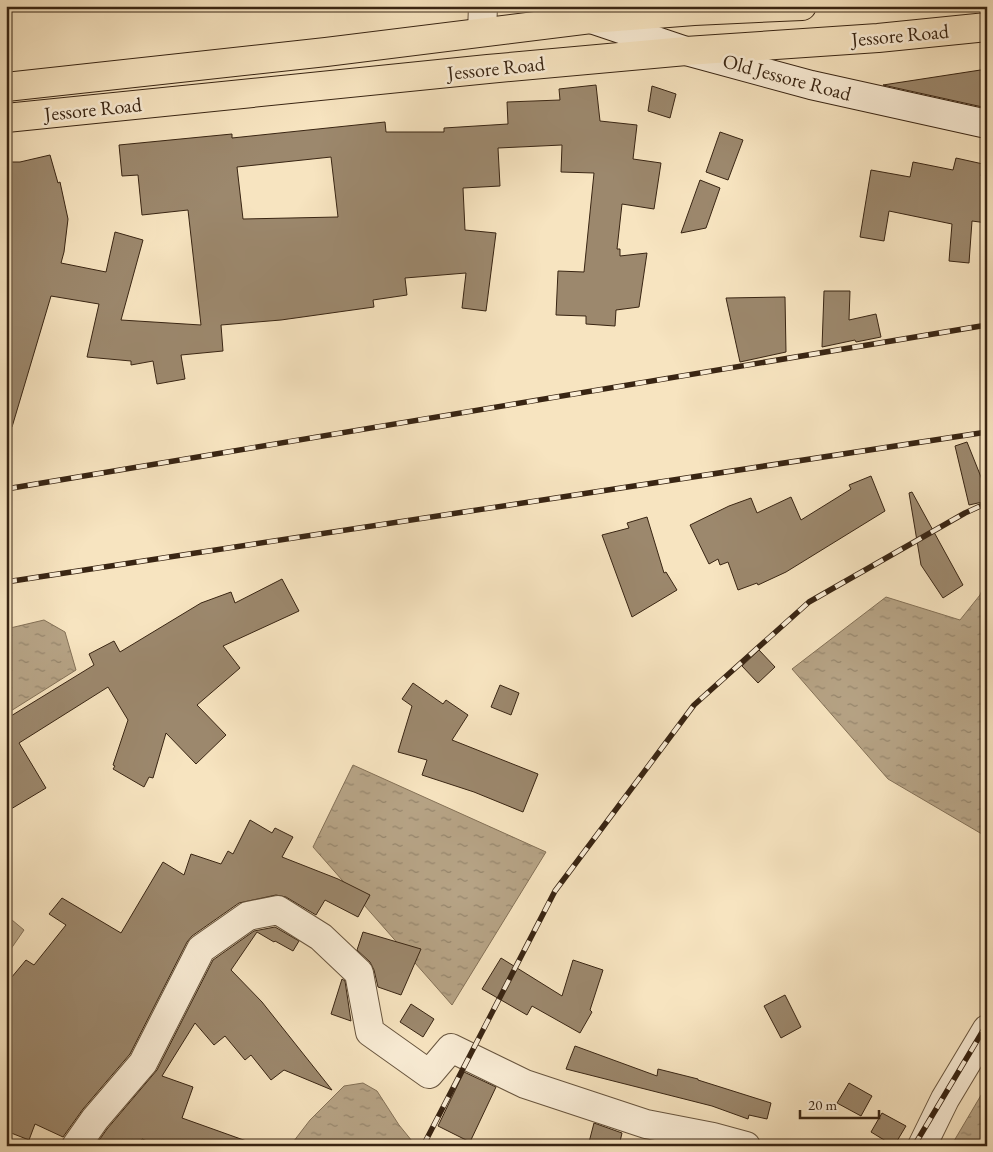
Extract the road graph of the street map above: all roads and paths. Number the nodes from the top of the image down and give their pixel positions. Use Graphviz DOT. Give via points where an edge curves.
graph roads {
  1 [pos="802,6"];
  2 [pos="483,19"];
  3 [pos="591,20"];
  4 [pos="987,27"];
  5 [pos="686,51"];
  6 [pos="6,87"];
  7 [pos="6,118"];
  8 [pos="987,124"];
  9 [pos="987,1029"];
  10 [pos="76,1146"];
  11 [pos="746,1146"];
  12 [pos="922,1146"];
  1 -- 3 [label="highway, Jessore Road"];
  2 -- 3 [label="highway, Jessore Road"];
  2 -- 6 [label="highway, Jessore Road" via="317,53"];
  3 -- 5 [label="street, Old Jessore Road"];
  4 -- 5 [label="highway, Jessore Road"];
  5 -- 7 [label="highway, Jessore Road"];
  5 -- 8 [label="street, Old Jessore Road" via="811,85"];
  9 -- 12 [label="street" via="945,1099"];
  10 -- 11 [label="street" via="142,1063 201,949 248,916 278,910 320,938 359,973 370,1032 428,1074 451,1048 525,1084 646,1124"];
}
